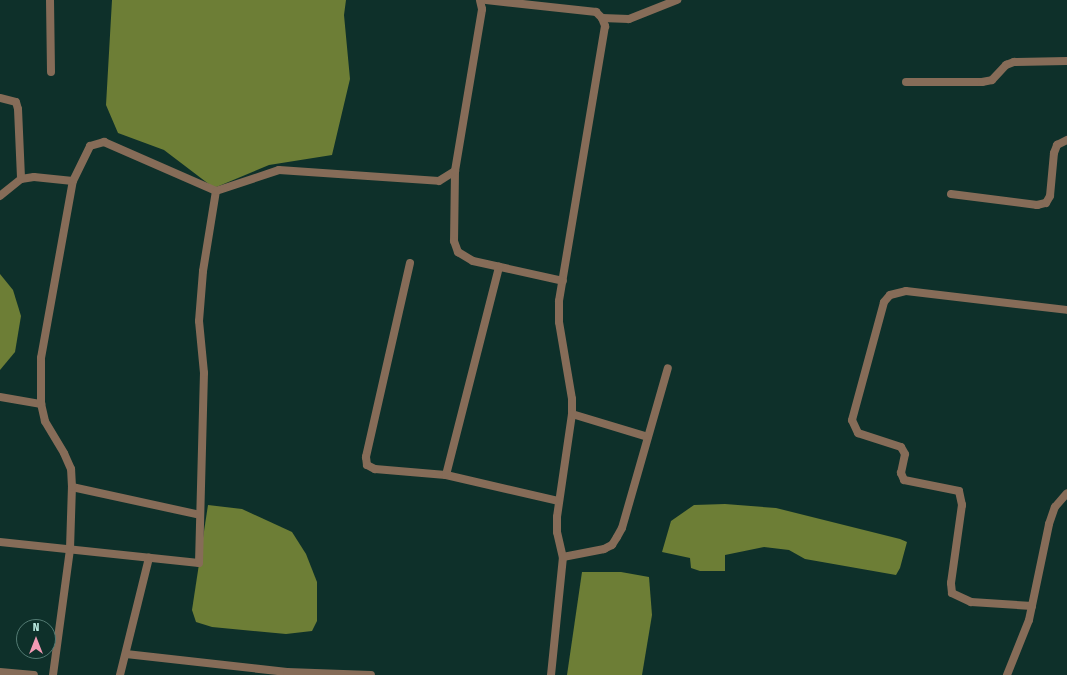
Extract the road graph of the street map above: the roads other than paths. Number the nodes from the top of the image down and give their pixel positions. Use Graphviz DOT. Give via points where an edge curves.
graph roads {
  1 [pos="50,0"];
  2 [pos="480,0"];
  3 [pos="486,0"];
  4 [pos="677,0"];
  5 [pos="602,18"];
  6 [pos="1067,61"];
  7 [pos="51,72"];
  8 [pos="906,82"];
  9 [pos="0,98"];
  10 [pos="1067,140"];
  11 [pos="454,171"];
  12 [pos="21,179"];
  13 [pos="73,181"];
  14 [pos="216,191"];
  15 [pos="951,194"];
  16 [pos="0,196"];
  17 [pos="410,263"];
  18 [pos="499,267"];
  19 [pos="563,281"];
  20 [pos="1067,310"];
  21 [pos="668,368"];
  22 [pos="0,397"];
  23 [pos="41,404"];
  24 [pos="572,414"];
  25 [pos="648,437"];
  26 [pos="446,475"];
  27 [pos="72,487"];
  28 [pos="1067,493"];
  29 [pos="559,501"];
  30 [pos="200,515"];
  31 [pos="0,542"];
  32 [pos="70,549"];
  33 [pos="563,557"];
  34 [pos="149,558"];
  35 [pos="1032,606"];
  36 [pos="126,654"];
  37 [pos="0,672"];
  38 [pos="287,674"];
  39 [pos="34,675"];
  40 [pos="53,675"];
  41 [pos="120,675"];
  42 [pos="372,675"];
  43 [pos="551,675"];
  44 [pos="1007,675"];
  1 -- 7 [label="street"];
  2 -- 11 [label="street" via="482,9"];
  3 -- 5 [label="street" via="596,12"];
  4 -- 5 [label="street" via="629,19"];
  5 -- 19 [label="street" via="605,26"];
  6 -- 8 [label="street" via="1014,62 1006,65 992,80 982,82"];
  9 -- 12 [label="street" via="16,102 18,109"];
  10 -- 15 [label="street" via="1057,144 1054,153 1050,196 1046,203 1037,206"];
  11 -- 14 [label="street" via="448,178 430,181 279,170"];
  11 -- 18 [label="street" via="454,241 458,252 473,261"];
  12 -- 13 [label="street" via="34,177"];
  12 -- 16 [label="street"];
  13 -- 14 [label="street" via="90,146 104,142"];
  13 -- 23 [label="street" via="41,358"];
  14 -- 30 [label="street" via="203,271 200,321 204,373"];
  17 -- 26 [label="street" via="366,457 367,465 375,469"];
  18 -- 19 [label="street"];
  18 -- 26 [label="street"];
  19 -- 24 [label="street" via="559,322 572,399"];
  20 -- 35 [label="street" via="906,291 890,295 884,302 852,420 853,428 858,433 901,447 904,454 901,473 904,480 959,491 962,505 951,583 952,593 970,602"];
  21 -- 25 [label="street"];
  22 -- 23 [label="street"];
  23 -- 27 [label="street" via="45,421 71,469"];
  24 -- 25 [label="street"];
  24 -- 29 [label="street"];
  25 -- 33 [label="street" via="622,528 615,541 604,549"];
  26 -- 29 [label="street"];
  27 -- 30 [label="street"];
  27 -- 32 [label="street"];
  28 -- 35 [label="street" via="1056,507 1049,524"];
  29 -- 33 [label="street" via="557,532"];
  30 -- 34 [label="street" via="199,563"];
  31 -- 32 [label="street"];
  32 -- 34 [label="street"];
  32 -- 40 [label="street"];
  33 -- 43 [label="street"];
  34 -- 36 [label="street"];
  35 -- 44 [label="street"];
  36 -- 38 [label="street"];
  36 -- 41 [label="street"];
  37 -- 39 [label="street"];
  38 -- 42 [label="street"];
}
